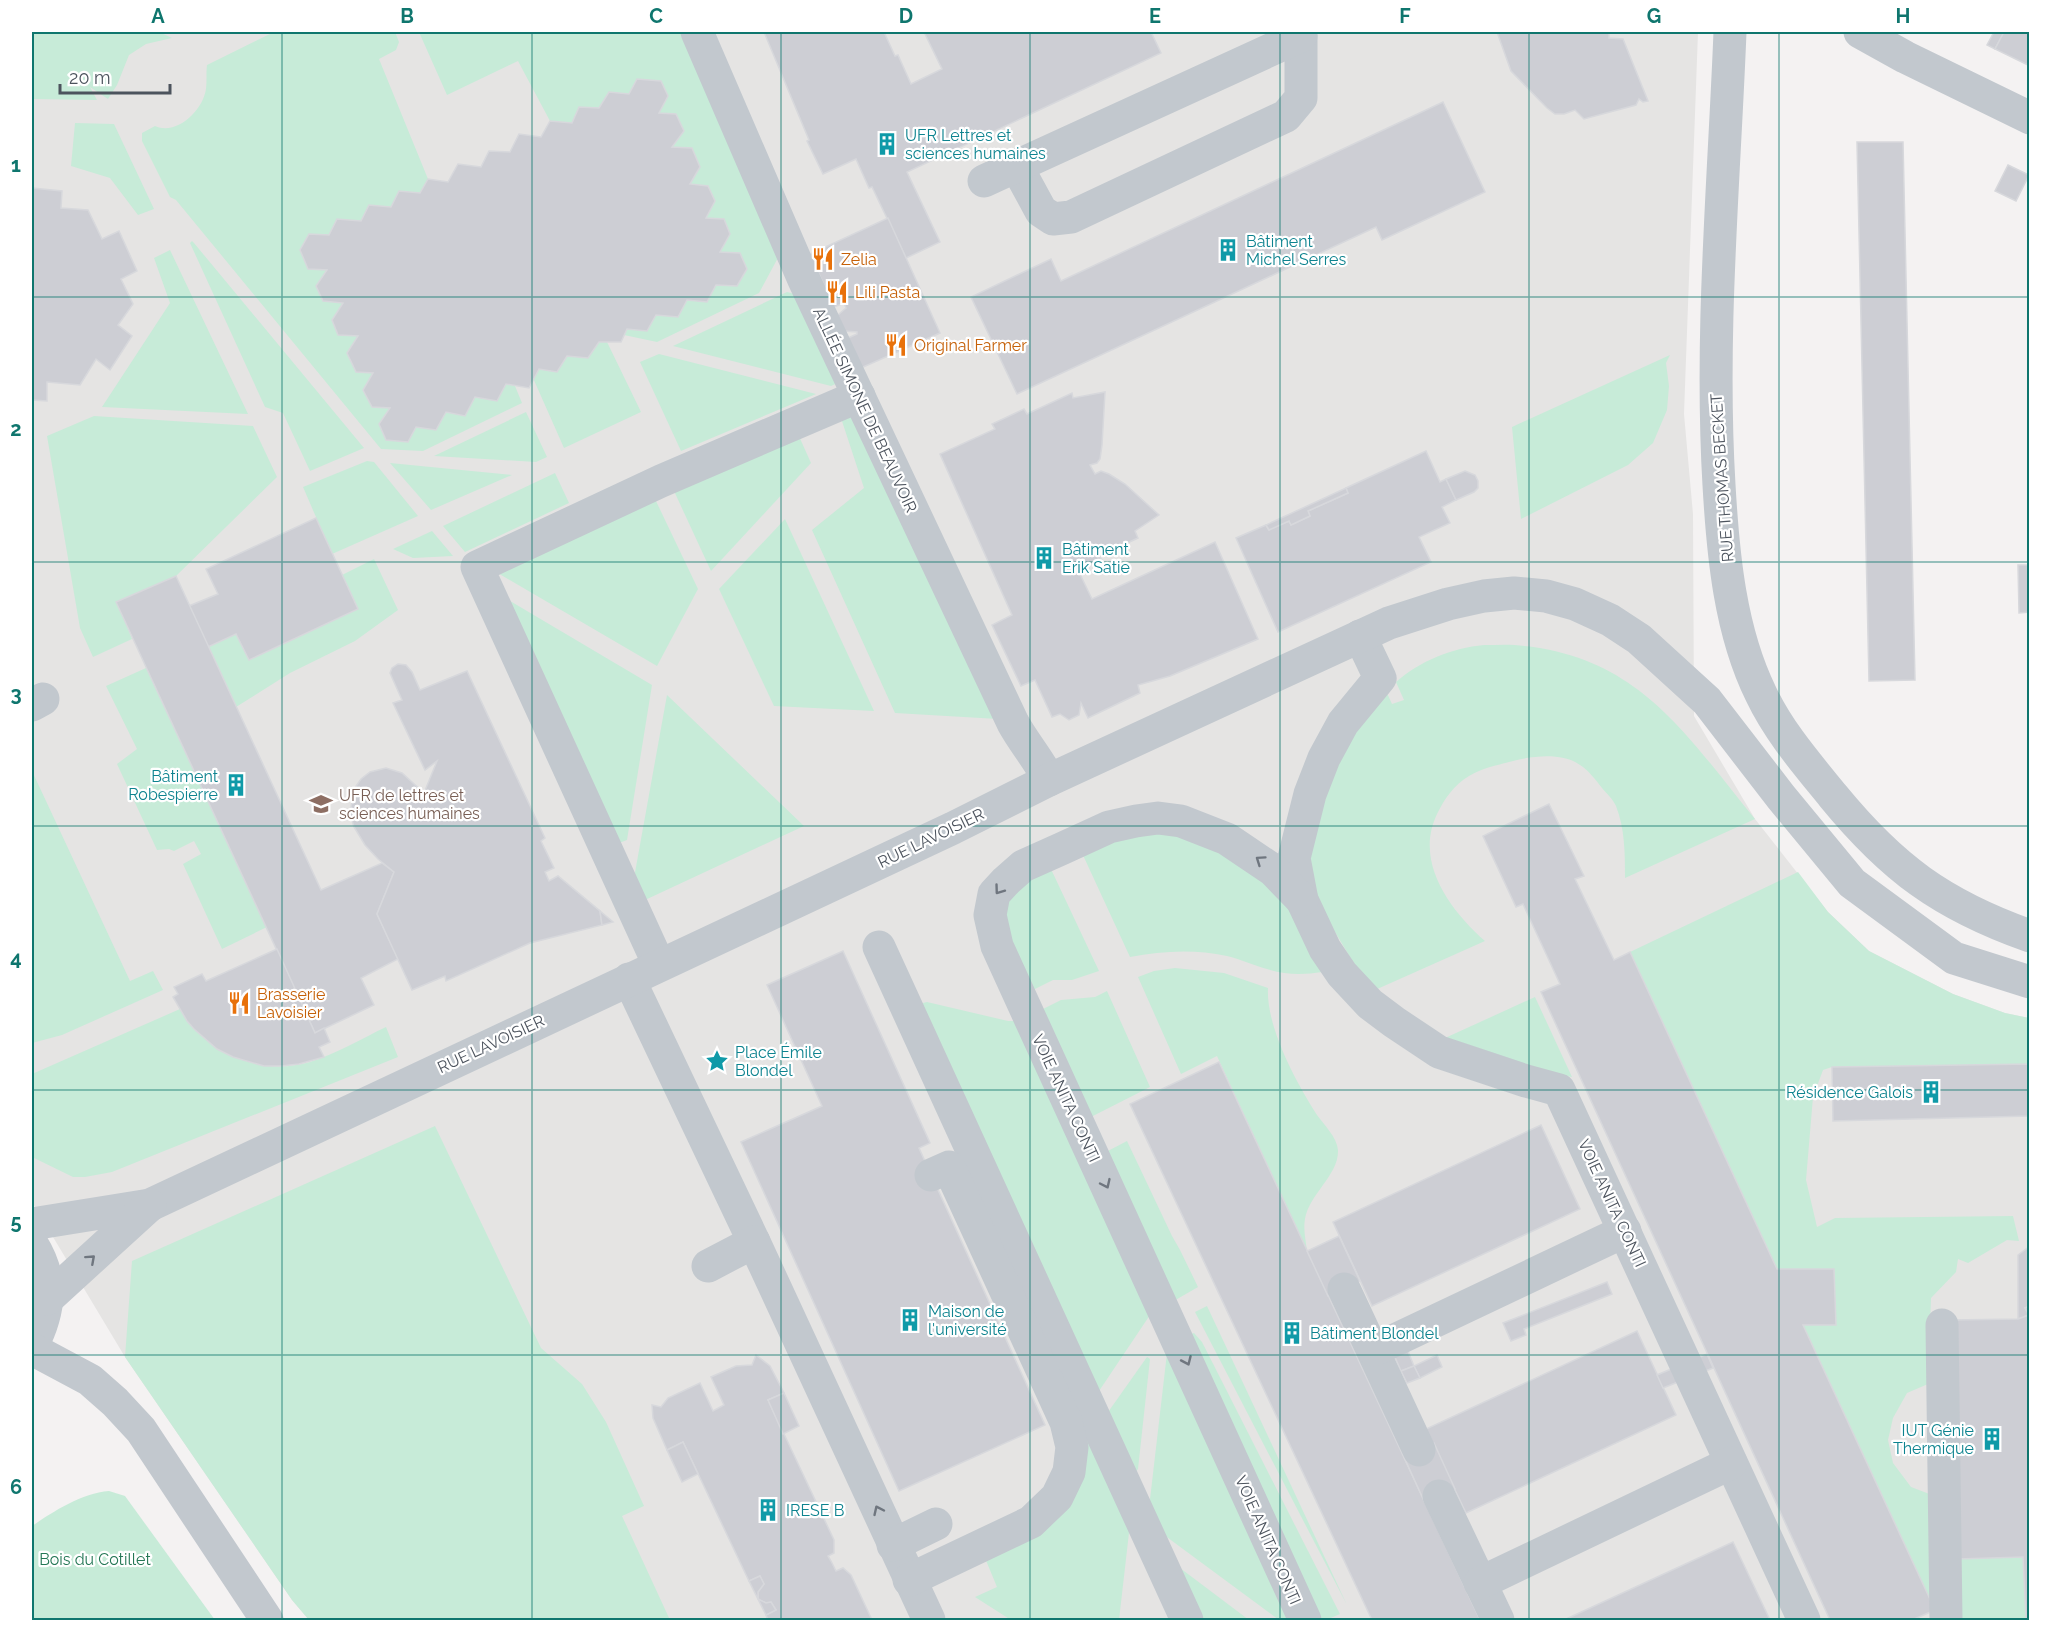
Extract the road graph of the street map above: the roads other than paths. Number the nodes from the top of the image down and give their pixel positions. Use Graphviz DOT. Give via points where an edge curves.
graph roads {
  1 [pos="697,32"];
  2 [pos="1730,32"];
  3 [pos="1860,32"];
  4 [pos="1300,34"];
  5 [pos="2030,118"];
  6 [pos="1016,165"];
  7 [pos="984,181"];
  8 [pos="859,396"];
  9 [pos="1360,636"];
  10 [pos="1049,780"];
  11 [pos="1302,900"];
  12 [pos="2030,936"];
  13 [pos="879,947"];
  14 [pos="659,965"];
  15 [pos="629,979"];
  16 [pos="2030,982"];
  17 [pos="932,1174"];
  18 [pos="150,1205"];
  19 [pos="32,1224"];
  20 [pos="1625,1231"];
  21 [pos="754,1242"];
  22 [pos="32,1244"];
  23 [pos="708,1266"];
  24 [pos="1344,1289"];
  25 [pos="47,1299"];
  26 [pos="1942,1325"];
  27 [pos="32,1348"];
  28 [pos="1374,1350"];
  29 [pos="1419,1450"];
  30 [pos="1731,1462"];
  31 [pos="1439,1496"];
  32 [pos="936,1524"];
  33 [pos="893,1545"];
  34 [pos="909,1580"];
  35 [pos="1479,1583"];
  36 [pos="267,1620"];
  37 [pos="929,1620"];
  38 [pos="1187,1620"];
  39 [pos="1305,1620"];
  40 [pos="1498,1620"];
  41 [pos="1804,1620"];
  42 [pos="1946,1620"];
  1 -- 8 [label="street, ALLÉE SIMONE DE BEAUVOIR" via="798,267"];
  2 -- 12 [label="street, RUE THOMAS BECKET" via="1716,302 1716,412 1722,527 1737,622 1748,663 1761,695 1792,745 1856,825 1898,866 1946,900 1991,923"];
  3 -- 5 [label="street"];
  4 -- 6 [label="street"];
  4 -- 6 [label="street" via="1301,98 1286,116 1071,217 1053,219 1041,211"];
  6 -- 7 [label="street"];
  8 -- 10 [label="street, ALLÉE SIMONE DE BEAUVOIR" via="1013,723"];
  8 -- 14 [label="street" via="661,481 477,567"];
  9 -- 10 [label="street, RUE LAVOISIER"];
  9 -- 11 [label="street, VOIE ANITA CONTI" via="1380,678 1343,723 1310,794 1294,858"];
  9 -- 16 [label="street, RUE LAVOISIER" via="1389,622 1457,602 1514,593 1575,604 1610,620 1639,639 1707,701 1852,883 1954,958"];
  10 -- 14 [label="street, RUE LAVOISIER"];
  11 -- 20 [label="street, VOIE ANITA CONTI" via="1325,949 1342,974 1370,1004 1394,1022 1439,1052 1559,1090"];
  11 -- 39 [label="street, VOIE ANITA CONTI, one-way" via="1273,870 1227,839 1181,821 1158,818 1109,827 1023,867 994,894 990,915 1001,956"];
  13 -- 38 [label="street"];
  14 -- 15 [label="street, RUE LAVOISIER"];
  15 -- 18 [label="street, RUE LAVOISIER"];
  15 -- 21 [label="street"];
  17 -- 34 [label="street" via="949,1167 1065,1422 1072,1447 1069,1472 1057,1497 1031,1522"];
  18 -- 19 [label="street, RUE LAVOISIER"];
  25 -- 18 [label="street, RUE LAVOISIER, one-way"];
  20 -- 28 [label="street"];
  20 -- 30 [label="street, VOIE ANITA CONTI"];
  21 -- 23 [label="street"];
  33 -- 21 [label="street, one-way"];
  22 -- 25 [label="street" via="44,1271"];
  24 -- 28 [label="street"];
  25 -- 27 [label="street" via="42,1326"];
  26 -- 42 [label="street"];
  27 -- 36 [label="street" via="90,1380 141,1430"];
  28 -- 29 [label="street"];
  30 -- 35 [label="street"];
  30 -- 41 [label="street, VOIE ANITA CONTI"];
  31 -- 35 [label="street"];
  32 -- 33 [label="street"];
  33 -- 34 [label="street"];
  34 -- 37 [label="street"];
  35 -- 40 [label="street"];
}
